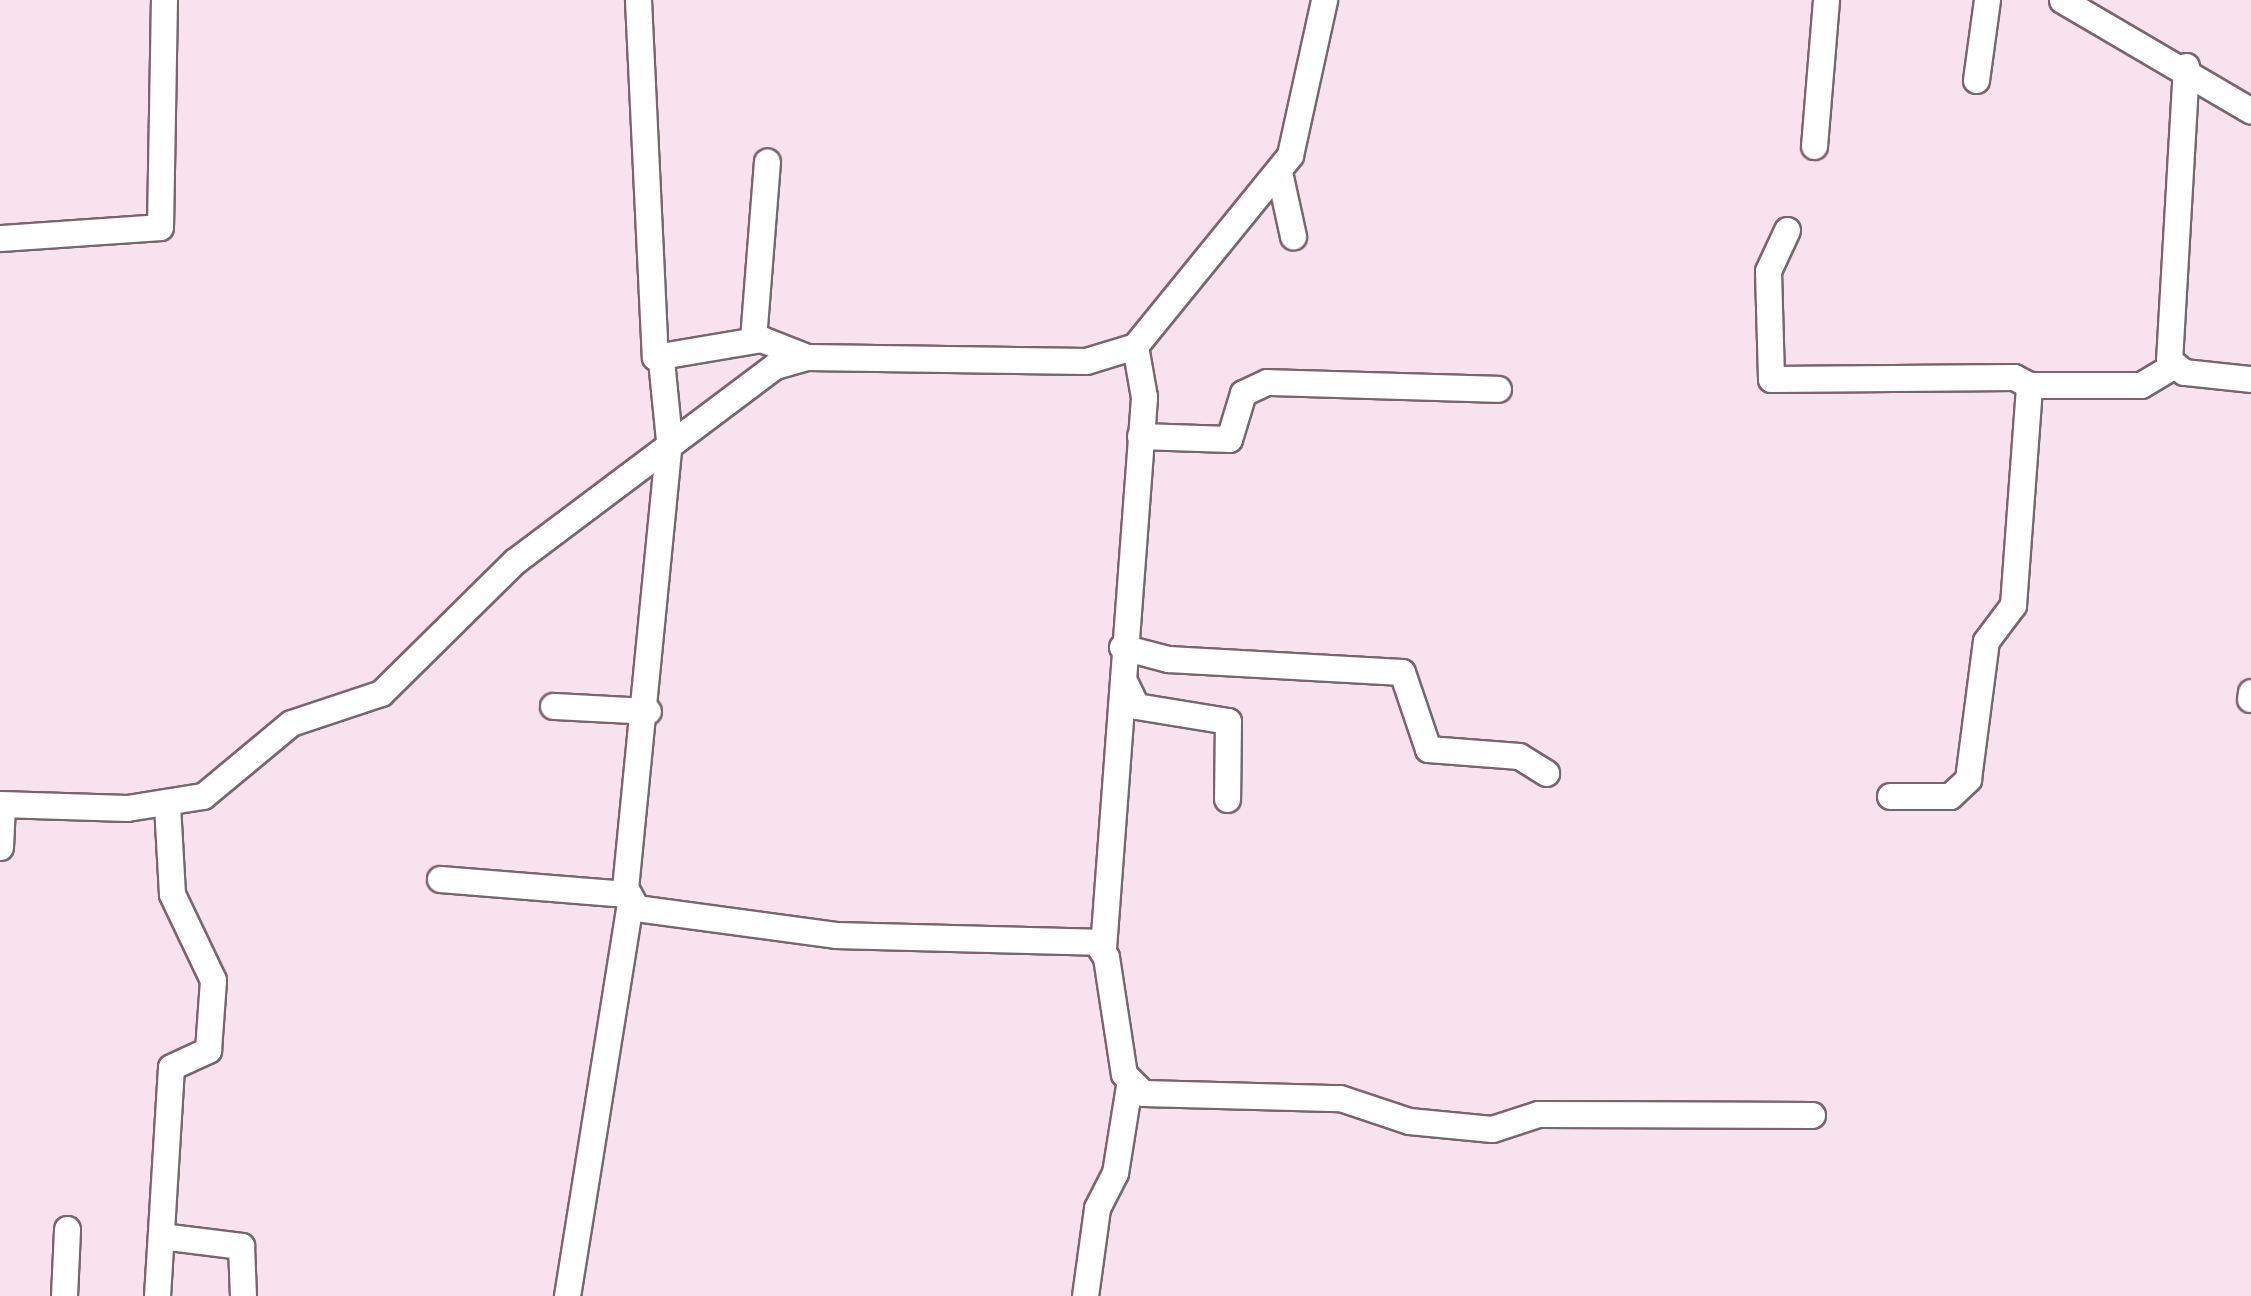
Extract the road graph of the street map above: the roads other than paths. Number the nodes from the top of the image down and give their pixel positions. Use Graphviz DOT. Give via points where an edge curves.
graph roads {
  1 [pos="164,0"];
  2 [pos="638,0"];
  3 [pos="1324,0"];
  4 [pos="1826,0"];
  5 [pos="1986,0"];
  6 [pos="2062,0"];
  7 [pos="2186,66"];
  8 [pos="1976,80"];
  9 [pos="2251,112"];
  10 [pos="1814,146"];
  11 [pos="766,162"];
  12 [pos="1280,172"];
  13 [pos="1787,230"];
  14 [pos="1293,236"];
  15 [pos="0,238"];
  16 [pos="753,339"];
  17 [pos="1136,346"];
  18 [pos="807,358"];
  19 [pos="661,360"];
  20 [pos="2171,366"];
  21 [pos="2251,379"];
  22 [pos="2029,385"];
  23 [pos="1498,389"];
  24 [pos="1140,436"];
  25 [pos="669,440"];
  26 [pos="1121,658"];
  27 [pos="2251,692"];
  28 [pos="2250,699"];
  29 [pos="553,706"];
  30 [pos="648,711"];
  31 [pos="1546,773"];
  32 [pos="1890,796"];
  33 [pos="1228,798"];
  34 [pos="1,804"];
  35 [pos="167,804"];
  36 [pos="0,847"];
  37 [pos="440,879"];
  38 [pos="628,897"];
  39 [pos="1103,948"];
  40 [pos="1129,1086"];
  41 [pos="1812,1115"];
  42 [pos="66,1229"];
  43 [pos="160,1236"];
  44 [pos="64,1296"];
  45 [pos="158,1296"];
  46 [pos="243,1296"];
  47 [pos="567,1296"];
  48 [pos="1086,1296"];
  1 -- 15 [label="street" via="160,227"];
  2 -- 19 [label="street"];
  3 -- 12 [label="street" via="1301,122"];
  4 -- 10 [label="street"];
  5 -- 8 [label="street"];
  6 -- 7 [label="street"];
  7 -- 9 [label="street"];
  7 -- 20 [label="street"];
  11 -- 16 [label="street"];
  12 -- 14 [label="street"];
  12 -- 17 [label="street"];
  13 -- 22 [label="street" via="1768,271 1771,379 2014,377"];
  16 -- 18 [label="street"];
  16 -- 19 [label="street"];
  17 -- 18 [label="street" via="1086,361"];
  17 -- 24 [label="street" via="1144,368"];
  18 -- 25 [label="street" via="752,378"];
  19 -- 25 [label="street"];
  20 -- 21 [label="street"];
  20 -- 22 [label="street" via="2141,385"];
  22 -- 32 [label="street" via="2013,606 1986,641 1968,779 1950,796"];
  23 -- 24 [label="street" via="1267,382 1244,393 1229,439"];
  24 -- 26 [label="street"];
  25 -- 30 [label="street"];
  25 -- 35 [label="street" via="514,561 381,693 292,722 212,790"];
  26 -- 31 [label="street" via="1402,672 1428,749 1519,756"];
  26 -- 33 [label="street" via="1136,706 1228,722"];
  26 -- 39 [label="street"];
  27 -- 28 [label="street"];
  29 -- 30 [label="street"];
  30 -- 38 [label="street"];
  34 -- 35 [label="street"];
  34 -- 36 [label="street"];
  35 -- 43 [label="street" via="172,894 214,980 208,1050 170,1067"];
  37 -- 38 [label="street"];
  38 -- 39 [label="street" via="835,935"];
  38 -- 47 [label="street"];
  39 -- 40 [label="street"];
  40 -- 41 [label="street" via="1274,1102 1340,1098 1409,1122 1492,1130 1538,1114"];
  40 -- 48 [label="street" via="1115,1172 1096,1208"];
  42 -- 44 [label="street"];
  43 -- 45 [label="street"];
  43 -- 46 [label="street" via="241,1246"];
}
